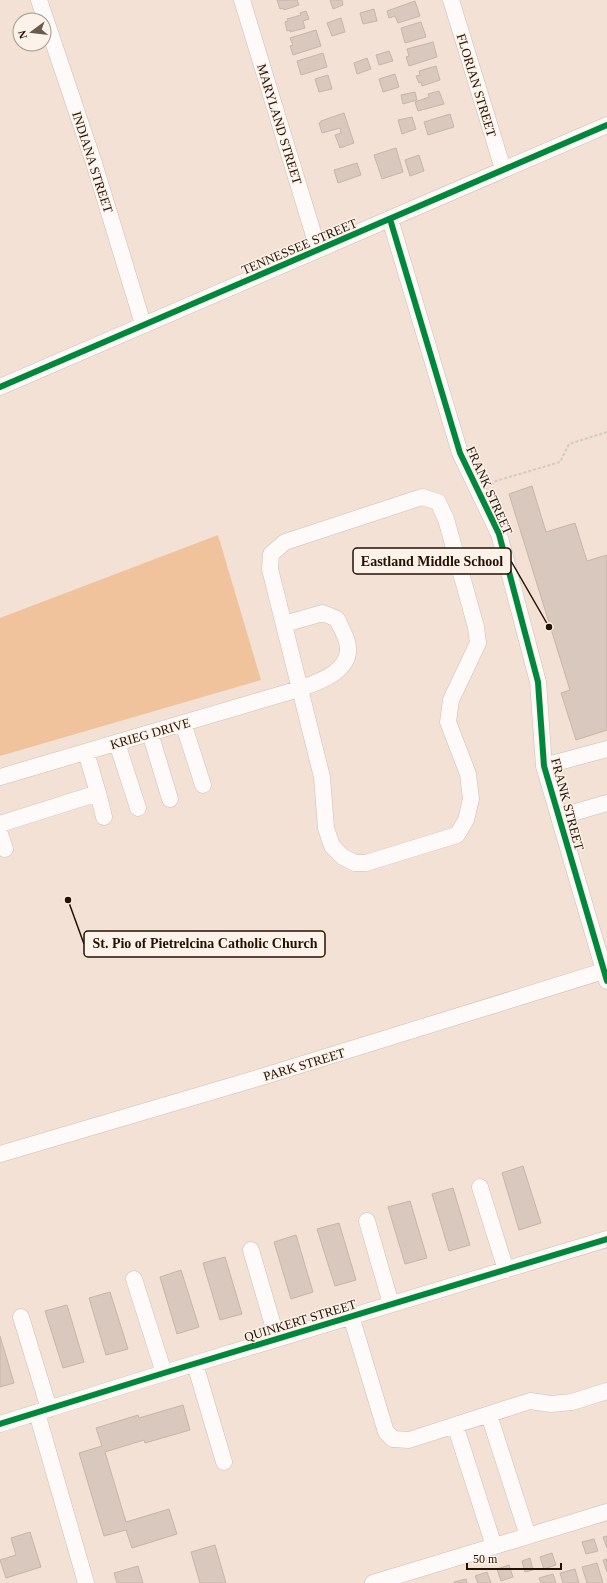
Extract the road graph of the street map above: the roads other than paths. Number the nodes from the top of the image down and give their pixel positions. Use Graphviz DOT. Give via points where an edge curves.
graph roads {
  1 [pos="39,0"];
  2 [pos="242,0"];
  3 [pos="451,0"];
  4 [pos="607,125"];
  5 [pos="503,170"];
  6 [pos="390,219"];
  7 [pos="318,249"];
  8 [pos="143,324"];
  9 [pos="0,387"];
  10 [pos="284,624"];
  11 [pos="299,689"];
  12 [pos="183,723"];
  13 [pos="150,733"];
  14 [pos="117,742"];
  15 [pos="607,749"];
  16 [pos="86,752"];
  17 [pos="544,766"];
  18 [pos="0,777"];
  19 [pos="203,785"];
  20 [pos="98,793"];
  21 [pos="170,799"];
  22 [pos="607,803"];
  23 [pos="138,808"];
  24 [pos="104,817"];
  25 [pos="560,817"];
  26 [pos="0,824"];
  27 [pos="606,974"];
  28 [pos="0,1154"];
  29 [pos="480,1187"];
  30 [pos="367,1221"];
  31 [pos="607,1239"];
  32 [pos="251,1250"];
  33 [pos="506,1270"];
  34 [pos="134,1279"];
  35 [pos="391,1304"];
  36 [pos="351,1316"];
  37 [pos="21,1317"];
  38 [pos="277,1339"];
  39 [pos="195,1364"];
  40 [pos="164,1373"];
  41 [pos="607,1391"];
  42 [pos="43,1411"];
  43 [pos="489,1415"];
  44 [pos="0,1424"];
  45 [pos="455,1425"];
  46 [pos="224,1462"];
  47 [pos="607,1512"];
  48 [pos="528,1536"];
  49 [pos="494,1546"];
  50 [pos="86,1583"];
  51 [pos="373,1583"];
  1 -- 8 [label="street, INDIANA STREET" via="93,160"];
  2 -- 7 [label="street, MARYLAND STREET"];
  3 -- 5 [label="street, FLORIAN STREET"];
  4 -- 5 [label="street, TENNESSEE STREET"];
  5 -- 6 [label="street, TENNESSEE STREET"];
  6 -- 7 [label="street, TENNESSEE STREET"];
  6 -- 17 [label="street, FRANK STREET" via="460,453 499,534 538,682"];
  7 -- 8 [label="street, TENNESSEE STREET"];
  8 -- 9 [label="street, TENNESSEE STREET"];
  10 -- 11 [label="street"];
  10 -- 11 [label="street, KRIEG DRIVE" via="323,613 337,619 348,642 348,657 339,670 321,681"];
  10 -- 11 [label="street" via="270,569 271,554 285,542 422,497 438,502 446,519 476,627 478,643 451,700 448,722 468,774 471,799 466,820 457,835 366,863 343,857 332,846 326,828 322,777"];
  11 -- 12 [label="street, KRIEG DRIVE"];
  12 -- 13 [label="street, KRIEG DRIVE"];
  12 -- 19 [label="street"];
  13 -- 14 [label="street, KRIEG DRIVE"];
  13 -- 21 [label="street"];
  14 -- 16 [label="street, KRIEG DRIVE"];
  14 -- 23 [label="street"];
  15 -- 17 [label="street"];
  16 -- 18 [label="street, KRIEG DRIVE"];
  16 -- 20 [label="street"];
  17 -- 25 [label="street, FRANK STREET"];
  20 -- 24 [label="street"];
  20 -- 26 [label="street"];
  22 -- 25 [label="street"];
  25 -- 27 [label="street, FRANK STREET"];
  27 -- 28 [label="street, PARK STREET"];
  29 -- 33 [label="street"];
  30 -- 35 [label="street"];
  31 -- 33 [label="street, QUINKERT STREET"];
  32 -- 38 [label="street"];
  33 -- 35 [label="street, QUINKERT STREET"];
  34 -- 40 [label="street"];
  35 -- 36 [label="street, QUINKERT STREET"];
  36 -- 38 [label="street, QUINKERT STREET"];
  36 -- 45 [label="street" via="386,1432 393,1439 409,1440"];
  37 -- 42 [label="street"];
  38 -- 39 [label="street, QUINKERT STREET"];
  39 -- 40 [label="street, QUINKERT STREET"];
  39 -- 46 [label="street"];
  40 -- 42 [label="street, QUINKERT STREET"];
  41 -- 43 [label="street" via="572,1402 551,1404 530,1401"];
  42 -- 44 [label="street, QUINKERT STREET"];
  42 -- 50 [label="street"];
  43 -- 45 [label="street"];
  43 -- 48 [label="street"];
  45 -- 49 [label="street"];
  47 -- 48 [label="street"];
  48 -- 49 [label="street"];
  49 -- 51 [label="street"];
}
